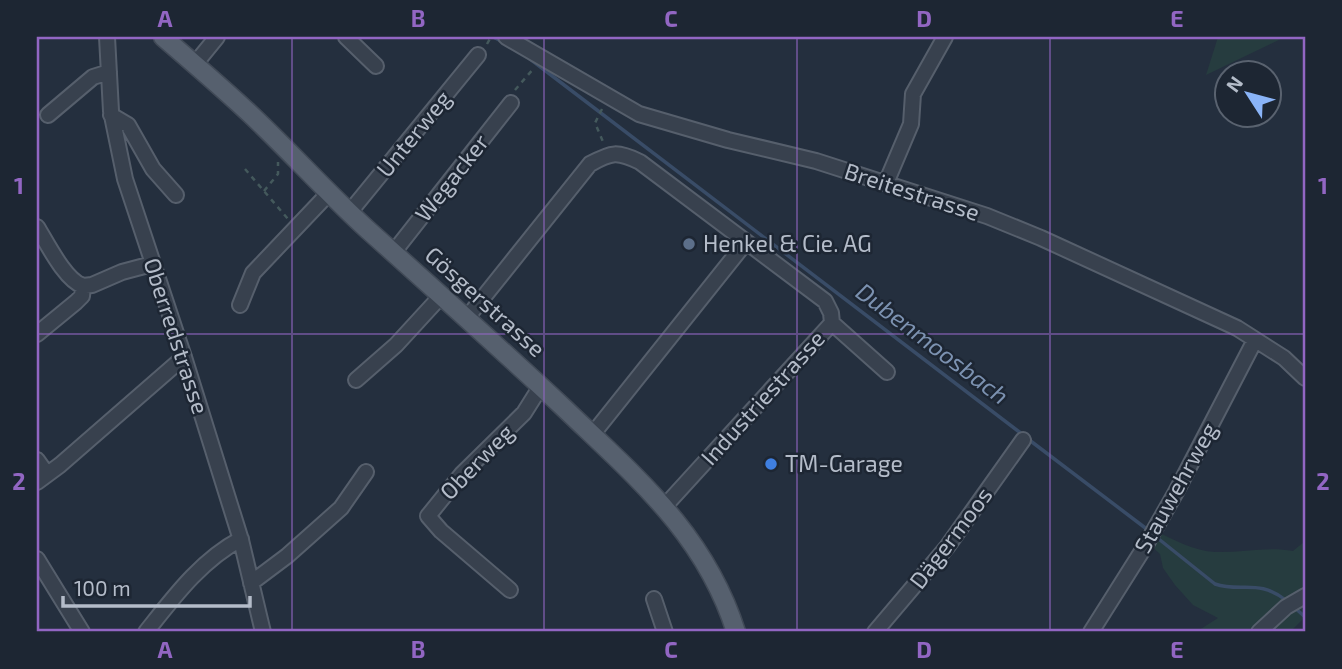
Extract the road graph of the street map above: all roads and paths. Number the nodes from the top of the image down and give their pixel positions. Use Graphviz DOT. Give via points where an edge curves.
graph roads {
  1 [pos="107,37"];
  2 [pos="163,37"];
  3 [pos="217,37"];
  4 [pos="346,37"];
  5 [pos="491,37"];
  6 [pos="506,37"];
  7 [pos="945,37"];
  8 [pos="488,42"];
  9 [pos="478,55"];
  10 [pos="195,64"];
  11 [pos="376,66"];
  12 [pos="535,68"];
  13 [pos="109,72"];
  14 [pos="511,103"];
  15 [pos="603,107"];
  16 [pos="48,115"];
  17 [pos="111,115"];
  18 [pos="608,154"];
  19 [pos="273,155"];
  20 [pos="245,169"];
  21 [pos="886,183"];
  22 [pos="264,191"];
  23 [pos="330,193"];
  24 [pos="176,195"];
  25 [pos="349,213"];
  26 [pos="37,227"];
  27 [pos="295,228"];
  28 [pos="746,242"];
  29 [pos="393,253"];
  30 [pos="152,264"];
  31 [pos="83,286"];
  32 [pos="441,296"];
  33 [pos="240,305"];
  34 [pos="466,319"];
  35 [pos="832,323"];
  36 [pos="37,334"];
  37 [pos="1255,340"];
  38 [pos="184,357"];
  39 [pos="887,372"];
  40 [pos="1305,378"];
  41 [pos="356,380"];
  42 [pos="541,386"];
  43 [pos="592,435"];
  44 [pos="1023,440"];
  45 [pos="37,460"];
  46 [pos="366,472"];
  47 [pos="42,478"];
  48 [pos="664,507"];
  49 [pos="240,539"];
  50 [pos="37,559"];
  51 [pos="251,583"];
  52 [pos="510,590"];
  53 [pos="654,599"];
  54 [pos="1295,601"];
  55 [pos="82,632"];
  56 [pos="146,632"];
  57 [pos="263,632"];
  58 [pos="665,632"];
  59 [pos="736,632"];
  60 [pos="875,632"];
  61 [pos="1091,632"];
  62 [pos="1259,632"];
  1 -- 13 [label="street, Oberredstrasse"];
  2 -- 10 [label="main road, Gösgerstrasse"];
  3 -- 10 [label="street"];
  4 -- 11 [label="street"];
  5 -- 8 [label="path"];
  6 -- 21 [label="street, Breitestrasse" via="639,114"];
  7 -- 21 [label="street" via="914,94 911,124"];
  9 -- 25 [label="street, Unterweg"];
  10 -- 23 [label="main road, Gösgerstrasse"];
  12 -- 14 [label="path" via="511,95"];
  13 -- 16 [label="street" via="93,77"];
  13 -- 17 [label="street, Oberredstrasse"];
  14 -- 29 [label="street, Wegacker"];
  15 -- 18 [label="path" via="595,123"];
  17 -- 24 [label="street" via="128,125 153,169"];
  17 -- 30 [label="street, Oberredstrasse"];
  18 -- 28 [label="street, Industriestrasse" via="623,154 640,162"];
  18 -- 34 [label="street" via="590,164"];
  19 -- 22 [label="path" via="278,174"];
  20 -- 22 [label="path"];
  21 -- 37 [label="street, Breitestrasse" via="1041,238"];
  22 -- 27 [label="path"];
  23 -- 25 [label="main road, Gösgerstrasse"];
  23 -- 27 [label="street"];
  25 -- 29 [label="main road, Gösgerstrasse"];
  26 -- 31 [label="street" via="65,271"];
  27 -- 33 [label="street" via="253,273"];
  28 -- 35 [label="street, Industriestrasse" via="825,302"];
  28 -- 43 [label="street"];
  29 -- 32 [label="main road, Gösgerstrasse"];
  30 -- 31 [label="street"];
  30 -- 38 [label="street, Oberredstrasse"];
  31 -- 36 [label="street" via="82,296"];
  32 -- 34 [label="main road, Gösgerstrasse"];
  32 -- 41 [label="street"];
  34 -- 42 [label="main road, Gösgerstrasse"];
  35 -- 39 [label="street"];
  35 -- 48 [label="street, Industriestrasse"];
  37 -- 40 [label="street, Breitestrasse"];
  37 -- 61 [label="street, Stauwehrweg" via="1176,492"];
  38 -- 47 [label="street"];
  38 -- 49 [label="street, Oberredstrasse"];
  42 -- 43 [label="main road, Gösgerstrasse"];
  42 -- 52 [label="street, Oberweg" via="524,413 462,474 428,516"];
  43 -- 48 [label="main road, Gösgerstrasse"];
  44 -- 60 [label="street, Dägermoos" via="947,547"];
  45 -- 47 [label="street"];
  46 -- 51 [label="street" via="341,508"];
  48 -- 59 [label="main road, Gösgerstrasse" via="713,573"];
  49 -- 51 [label="street, Oberredstrasse"];
  49 -- 56 [label="street" via="176,593"];
  50 -- 55 [label="street"];
  51 -- 57 [label="street, Oberredstrasse"];
  53 -- 58 [label="street"];
  54 -- 62 [label="street"];
}
